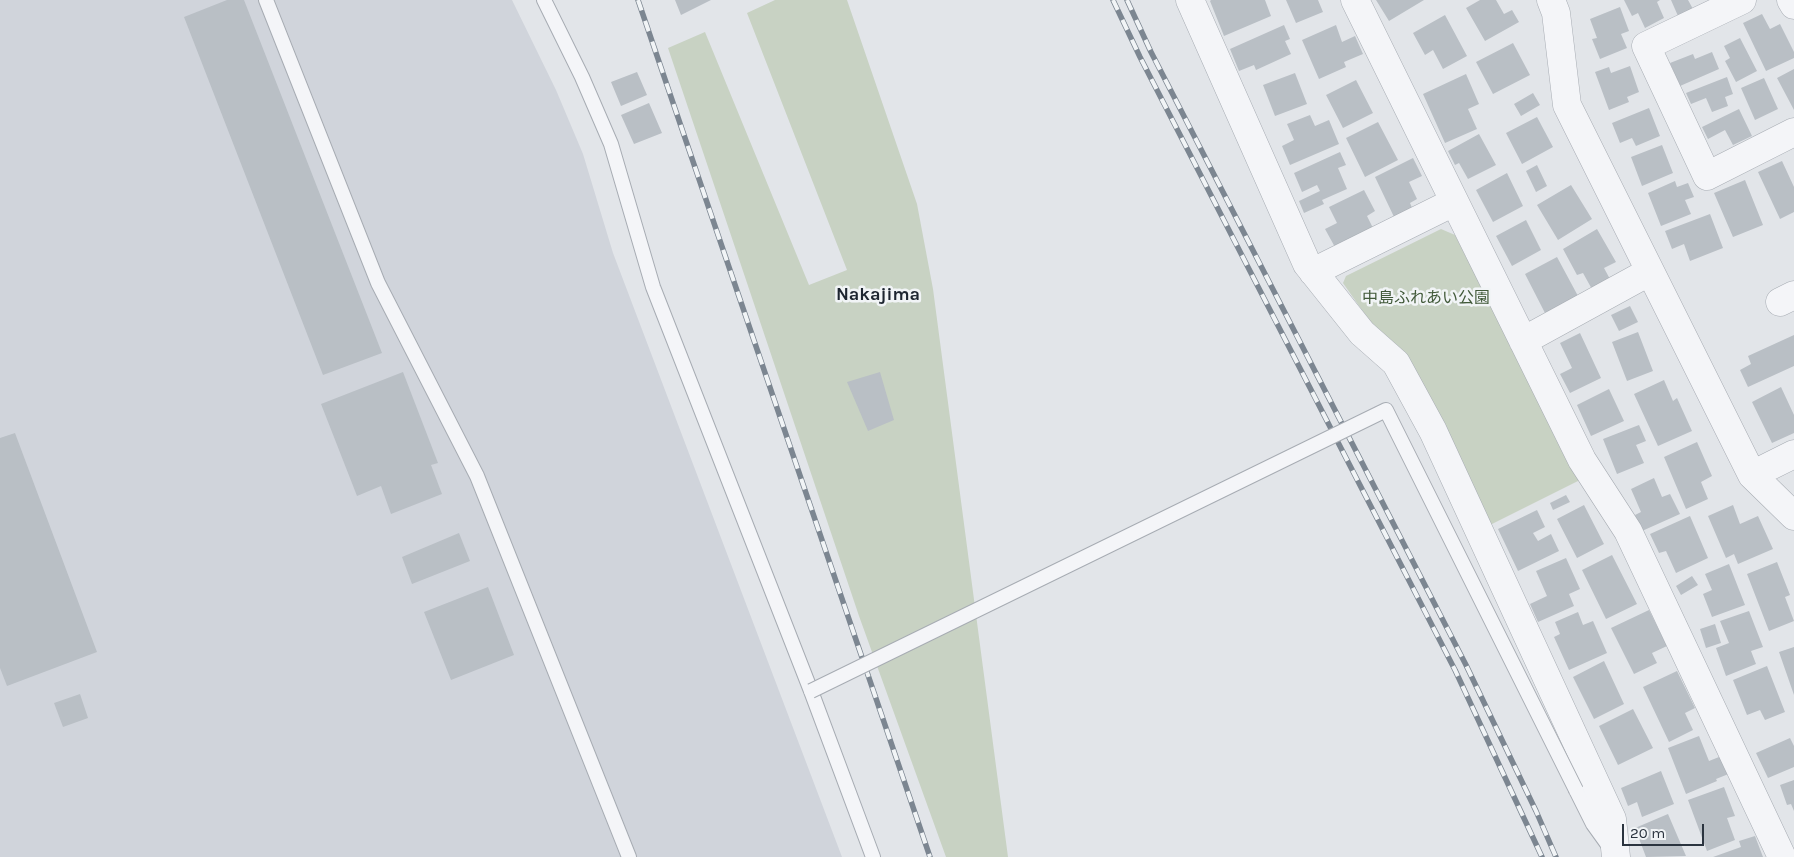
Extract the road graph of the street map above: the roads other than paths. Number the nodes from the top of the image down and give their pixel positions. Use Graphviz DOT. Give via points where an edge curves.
graph roads {
  1 [pos="266,0"];
  2 [pos="544,0"];
  3 [pos="1190,0"];
  4 [pos="1355,0"];
  5 [pos="1551,0"];
  6 [pos="1742,0"];
  7 [pos="1791,0"];
  8 [pos="1794,5"];
  9 [pos="1794,132"];
  10 [pos="1454,202"];
  11 [pos="1313,272"];
  12 [pos="1649,272"];
  13 [pos="1523,341"];
  14 [pos="1794,454"];
  15 [pos="1752,476"];
  16 [pos="1794,516"];
  17 [pos="811,691"];
  18 [pos="1616,856"];
  19 [pos="629,857"];
  20 [pos="873,857"];
  21 [pos="1782,857"];
  1 -- 19 [label="lane" via="378,283 477,476"];
  2 -- 17 [label="lane" via="611,144 654,287"];
  3 -- 11 [label="street"];
  4 -- 10 [label="street"];
  5 -- 12 [label="street" via="1556,13 1567,105"];
  6 -- 9 [label="street" via="1646,46 1707,176"];
  7 -- 8 [label="street"];
  10 -- 11 [label="street"];
  10 -- 13 [label="street"];
  11 -- 18 [label="street" via="1362,333 1396,363 1433,431 1612,819"];
  12 -- 13 [label="street"];
  12 -- 15 [label="street"];
  13 -- 21 [label="street" via="1582,460 1628,531"];
  14 -- 15 [label="street"];
  15 -- 16 [label="street"];
  17 -- 18 [label="lane, bridge" via="1386,410 1593,824"];
  17 -- 20 [label="lane"];
}
